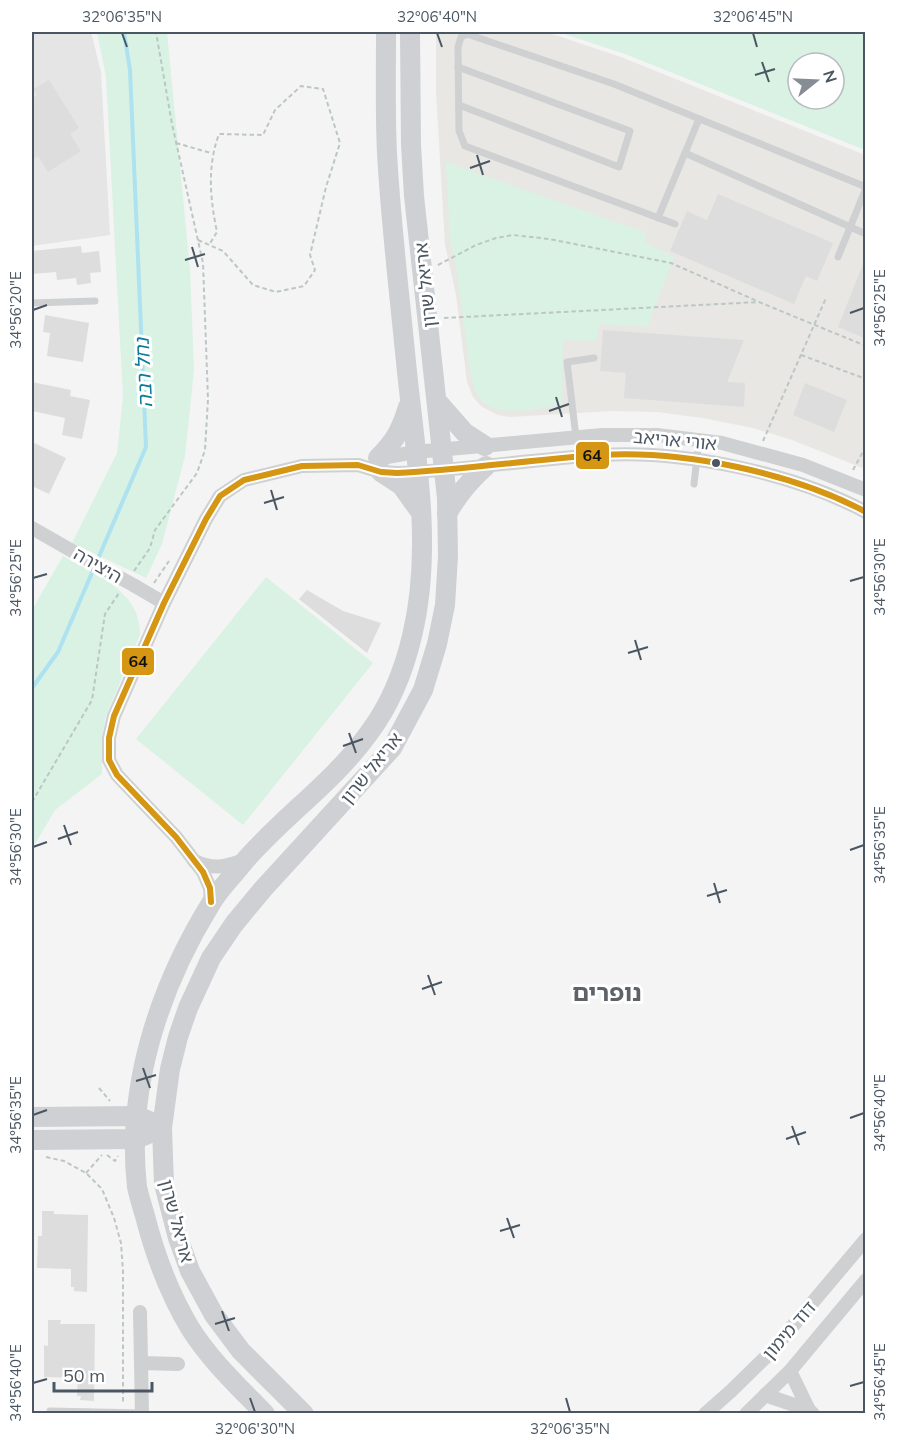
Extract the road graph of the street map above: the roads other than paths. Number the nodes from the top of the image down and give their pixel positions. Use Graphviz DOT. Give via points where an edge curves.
graph roads {
  1 [pos="386,32"];
  2 [pos="410,32"];
  3 [pos="458,67"];
  4 [pos="459,105"];
  5 [pos="699,119"];
  6 [pos="685,153"];
  7 [pos="866,187"];
  8 [pos="658,218"];
  9 [pos="675,224"];
  10 [pos="850,227"];
  11 [pos="866,234"];
  12 [pos="838,256"];
  13 [pos="95,302"];
  14 [pos="32,303"];
  15 [pos="594,358"];
  16 [pos="437,400"];
  17 [pos="410,401"];
  18 [pos="576,437"];
  19 [pos="699,440"];
  20 [pos="485,446"];
  21 [pos="442,450"];
  22 [pos="415,452"];
  23 [pos="697,459"];
  24 [pos="380,465"];
  25 [pos="486,466"];
  26 [pos="444,470"];
  27 [pos="417,472"];
  28 [pos="694,484"];
  29 [pos="866,490"];
  30 [pos="420,512"];
  31 [pos="866,512"];
  32 [pos="447,514"];
  33 [pos="32,528"];
  34 [pos="164,603"];
  35 [pos="246,859"];
  36 [pos="194,861"];
  37 [pos="211,902"];
  38 [pos="143,1074"];
  39 [pos="101,1116"];
  40 [pos="137,1116"];
  41 [pos="32,1117"];
  42 [pos="162,1128"];
  43 [pos="129,1145"];
  44 [pos="35,1148"];
  45 [pos="866,1239"];
  46 [pos="866,1280"];
  47 [pos="140,1312"];
  48 [pos="141,1363"];
  49 [pos="178,1364"];
  50 [pos="790,1371"];
  51 [pos="765,1395"];
  52 [pos="50,1411"];
  53 [pos="811,1412"];
  54 [pos="123,1413"];
  55 [pos="142,1413"];
  56 [pos="265,1413"];
  57 [pos="304,1413"];
  58 [pos="705,1413"];
  59 [pos="746,1413"];
  1 -- 17 [label="main road, אריאל שרון" via="386,138"];
  2 -- 16 [label="main road, אריאל שרון" via="414,196"];
  3 -- 4 [label="lane"];
  3 -- 4 [label="lane" via="630,131 619,166"];
  3 -- 5 [label="lane" via="461,37 468,34 614,84"];
  4 -- 8 [label="lane" via="459,131 465,146"];
  5 -- 6 [label="lane"];
  5 -- 7 [label="lane"];
  6 -- 8 [label="lane"];
  6 -- 10 [label="lane"];
  7 -- 10 [label="lane"];
  8 -- 9 [label="lane"];
  10 -- 11 [label="lane"];
  10 -- 12 [label="lane"];
  13 -- 14 [label="lane"];
  15 -- 18 [label="lane" via="567,362"];
  16 -- 20 [label="main road" via="465,433"];
  16 -- 21 [label="main road, אריאל שרון"];
  17 -- 22 [label="main road, אריאל שרון"];
  17 -- 24 [label="main road" via="397,437"];
  18 -- 19 [label="street, אורי אריאב" via="657,435"];
  18 -- 20 [label="street, אורי אריאב"];
  19 -- 23 [label="lane"];
  19 -- 29 [label="street, אורי אריאב" via="804,465"];
  20 -- 21 [label="street, אורי אריאב"];
  21 -- 22 [label="street, אורי אריאב"];
  21 -- 26 [label="main road, אריאל שרון"];
  22 -- 24 [label="street, אורי אריאב"];
  22 -- 27 [label="main road, אריאל שרון"];
  23 -- 25 [label="street, אורי אריאב" via="603,455"];
  23 -- 28 [label="lane"];
  23 -- 31 [label="street, אורי אריאב" via="798,483"];
  24 -- 27 [label="street, אורי אריאב"];
  24 -- 30 [label="main road" via="401,485"];
  24 -- 34 [label="street" via="302,466 244,480 220,496"];
  25 -- 26 [label="street, אורי אריאב"];
  25 -- 32 [label="main road" via="457,495"];
  26 -- 27 [label="street, אורי אריאב"];
  26 -- 32 [label="main road, אריאל שרון"];
  27 -- 30 [label="main road, אריאל שרון"];
  30 -- 35 [label="main road, אריאל שרון" via="419,602 402,669 385,707 370,732 339,768"];
  32 -- 42 [label="main road, אריאל שרון" via="445,605 423,690 392,748 263,889 211,958 178,1036"];
  33 -- 34 [label="street, היצירה, bridge"];
  34 -- 36 [label="street" via="114,716 109,760 117,775"];
  35 -- 36 [label="street" via="226,867 208,867"];
  35 -- 37 [label="main road, אריאל שרון"];
  36 -- 37 [label="street" via="210,888"];
  37 -- 38 [label="main road, אריאל שרון" via="163,998"];
  38 -- 39 [label="main road" via="131,1094"];
  38 -- 40 [label="main road, אריאל שרון"];
  39 -- 40 [label="main road"];
  39 -- 41 [label="main road"];
  40 -- 42 [label="main road"];
  40 -- 43 [label="main road, אריאל שרון"];
  42 -- 43 [label="main road"];
  42 -- 57 [label="main road, אריאל שרון" via="164,1184 190,1270 214,1315 241,1351"];
  43 -- 44 [label="main road" via="103,1139"];
  43 -- 56 [label="main road, אריאל שרון" via="152,1245 166,1281 192,1330 221,1368"];
  45 -- 58 [label="street, דוד מימון" via="770,1353"];
  46 -- 50 [label="street, דוד מימון"];
  47 -- 48 [label="street"];
  48 -- 49 [label="street"];
  48 -- 55 [label="street"];
  50 -- 51 [label="street, דוד מימון"];
  50 -- 53 [label="street"];
  51 -- 53 [label="street"];
  51 -- 59 [label="street, דוד מימון"];
  52 -- 54 [label="lane"];
  54 -- 55 [label="lane"];
}
